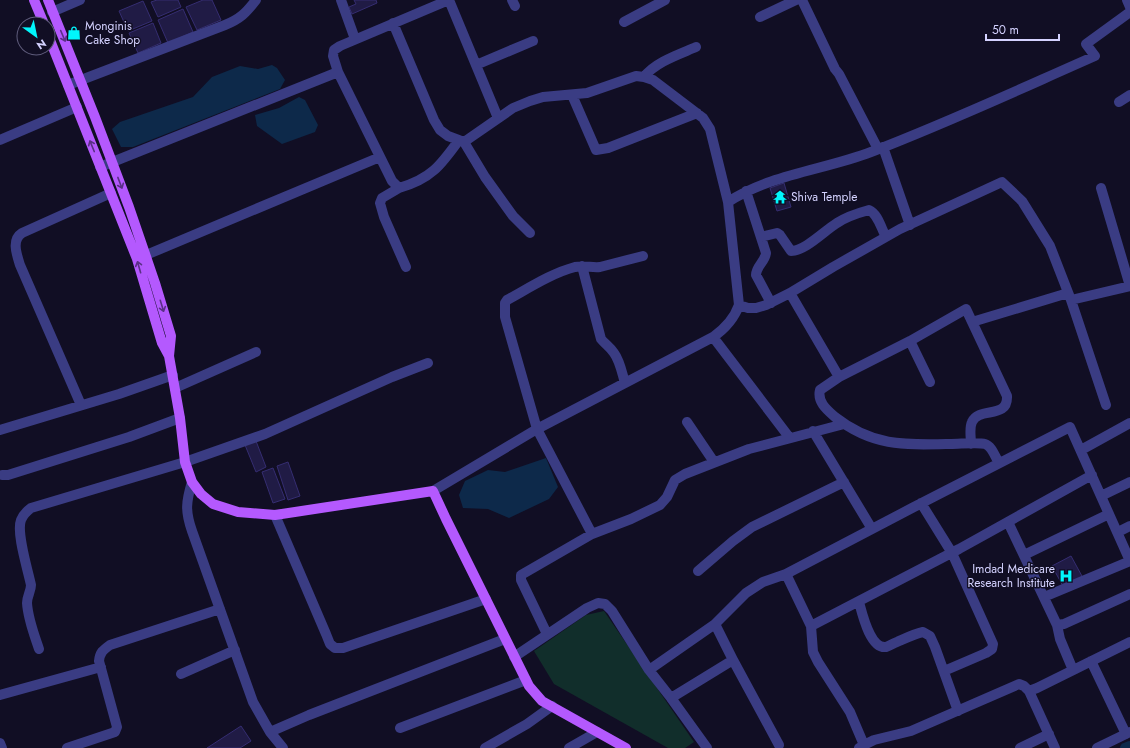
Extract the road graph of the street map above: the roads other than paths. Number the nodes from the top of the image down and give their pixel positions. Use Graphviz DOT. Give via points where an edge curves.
graph roads {
  1 [pos="34,0"];
  2 [pos="48,0"];
  3 [pos="80,0"];
  4 [pos="256,0"];
  5 [pos="341,0"];
  6 [pos="665,0"];
  7 [pos="796,0"];
  8 [pos="802,0"];
  9 [pos="1127,0"];
  10 [pos="1130,7"];
  11 [pos="52,12"];
  12 [pos="1130,12"];
  13 [pos="41,16"];
  14 [pos="760,17"];
  15 [pos="624,22"];
  16 [pos="393,23"];
  17 [pos="355,39"];
  18 [pos="533,41"];
  19 [pos="696,47"];
  20 [pos="56,55"];
  21 [pos="476,65"];
  22 [pos="338,72"];
  23 [pos="644,77"];
  24 [pos="81,80"];
  25 [pos="68,85"];
  26 [pos="572,95"];
  27 [pos="1130,95"];
  28 [pos="1119,102"];
  29 [pos="77,107"];
  30 [pos="697,113"];
  31 [pos="498,118"];
  32 [pos="0,140"];
  33 [pos="462,141"];
  34 [pos="881,148"];
  35 [pos="380,157"];
  36 [pos="112,163"];
  37 [pos="100,167"];
  38 [pos="399,188"];
  39 [pos="1101,188"];
  40 [pos="746,191"];
  41 [pos="111,193"];
  42 [pos="728,202"];
  43 [pos="910,225"];
  44 [pos="530,233"];
  45 [pos="761,237"];
  46 [pos="886,237"];
  47 [pos="146,255"];
  48 [pos="643,256"];
  49 [pos="582,266"];
  50 [pos="406,267"];
  51 [pos="1130,286"];
  52 [pos="790,293"];
  53 [pos="1070,296"];
  54 [pos="770,303"];
  55 [pos="739,305"];
  56 [pos="972,322"];
  57 [pos="713,337"];
  58 [pos="910,341"];
  59 [pos="256,352"];
  60 [pos="169,356"];
  61 [pos="428,363"];
  62 [pos="173,375"];
  63 [pos="839,377"];
  64 [pos="930,382"];
  65 [pos="625,383"];
  66 [pos="175,388"];
  67 [pos="1106,405"];
  68 [pos="81,406"];
  69 [pos="180,418"];
  70 [pos="687,422"];
  71 [pos="1130,423"];
  72 [pos="844,424"];
  73 [pos="537,429"];
  74 [pos="0,430"];
  75 [pos="812,431"];
  76 [pos="789,437"];
  77 [pos="972,444"];
  78 [pos="1081,450"];
  79 [pos="185,462"];
  80 [pos="714,462"];
  81 [pos="999,463"];
  82 [pos="2,475"];
  83 [pos="1092,475"];
  84 [pos="192,482"];
  85 [pos="844,482"];
  86 [pos="1130,482"];
  87 [pos="433,491"];
  88 [pos="1101,496"];
  89 [pos="921,503"];
  90 [pos="1109,514"];
  91 [pos="275,515"];
  92 [pos="1008,522"];
  93 [pos="1130,526"];
  94 [pos="872,529"];
  95 [pos="1118,532"];
  96 [pos="592,534"];
  97 [pos="952,553"];
  98 [pos="1024,555"];
  99 [pos="1130,561"];
  100 [pos="698,571"];
  101 [pos="786,574"];
  102 [pos="1130,594"];
  103 [pos="1044,597"];
  104 [pos="486,599"];
  105 [pos="859,602"];
  106 [pos="220,609"];
  107 [pos="715,624"];
  108 [pos="1057,625"];
  109 [pos="811,626"];
  110 [pos="547,634"];
  111 [pos="505,639"];
  112 [pos="1130,642"];
  113 [pos="39,649"];
  114 [pos="234,650"];
  115 [pos="514,657"];
  116 [pos="733,660"];
  117 [pos="1091,661"];
  118 [pos="101,667"];
  119 [pos="649,670"];
  120 [pos="1074,670"];
  121 [pos="944,671"];
  122 [pos="180,674"];
  123 [pos="526,680"];
  124 [pos="1029,691"];
  125 [pos="0,695"];
  126 [pos="671,698"];
  127 [pos="552,706"];
  128 [pos="958,711"];
  129 [pos="400,728"];
  130 [pos="270,732"];
  131 [pos="597,732"];
  132 [pos="1128,733"];
  133 [pos="1049,734"];
  134 [pos="0,744"];
  135 [pos="779,745"];
  136 [pos="861,746"];
  137 [pos="2,748"];
  138 [pos="67,748"];
  139 [pos="283,748"];
  140 [pos="485,748"];
  141 [pos="569,748"];
  142 [pos="626,748"];
  143 [pos="707,748"];
  144 [pos="1020,748"];
  145 [pos="1055,748"];
  146 [pos="1097,748"];
  1 -- 13 [label="main road"];
  2 -- 11 [label="main road"];
  3 -- 11 [label="street"];
  4 -- 24 [label="street" via="248,11 225,26"];
  5 -- 17 [label="street"];
  6 -- 15 [label="street"];
  7 -- 14 [label="street"];
  8 -- 34 [label="street" via="835,69"];
  9 -- 10 [label="street"];
  11 -- 24 [label="main road, one-way"];
  12 -- 34 [label="street" via="1086,44 1095,56 955,119"];
  16 -- 17 [label="street"];
  16 -- 21 [label="street" via="448,0"];
  16 -- 33 [label="street" via="434,120 440,130 448,136"];
  17 -- 22 [label="street" via="334,50 333,56"];
  18 -- 21 [label="street"];
  19 -- 23 [label="street" via="657,65"];
  20 -- 25 [label="main road"];
  21 -- 31 [label="street"];
  22 -- 35 [label="street"];
  22 -- 36 [label="street"];
  23 -- 26 [label="street" via="636,76 591,92"];
  23 -- 30 [label="street" via="653,80"];
  24 -- 25 [label="street"];
  24 -- 36 [label="main road"];
  25 -- 29 [label="main road"];
  26 -- 30 [label="street" via="596,150 608,148"];
  26 -- 31 [label="street" via="543,97 530,101"];
  27 -- 28 [label="street"];
  29 -- 32 [label="street"];
  37 -- 29 [label="main road, one-way"];
  30 -- 42 [label="street" via="707,122 710,129"];
  31 -- 33 [label="street"];
  33 -- 38 [label="street" via="438,168 418,181"];
  33 -- 44 [label="street" via="513,216"];
  34 -- 40 [label="street"];
  34 -- 43 [label="street"];
  35 -- 38 [label="street" via="392,181"];
  35 -- 47 [label="street"];
  36 -- 37 [label="street"];
  36 -- 47 [label="main road, one-way"];
  37 -- 41 [label="main road"];
  38 -- 50 [label="street" via="382,198 380,203"];
  39 -- 51 [label="street"];
  40 -- 42 [label="street"];
  40 -- 45 [label="street"];
  60 -- 41 [label="main road, one-way" via="162,343 137,259"];
  41 -- 68 [label="street" via="22,233 16,240 20,265"];
  42 -- 55 [label="street"];
  43 -- 46 [label="street"];
  43 -- 53 [label="street" via="1002,182 1022,201 1050,246"];
  45 -- 46 [label="street" via="777,233 791,251 795,251 842,220 869,210 873,212"];
  45 -- 54 [label="street" via="766,253 756,275"];
  46 -- 52 [label="street"];
  47 -- 60 [label="main road, one-way" via="171,336"];
  48 -- 49 [label="street" via="594,268"];
  49 -- 65 [label="street" via="599,334 617,357"];
  49 -- 73 [label="street" via="551,277 505,303 508,326"];
  51 -- 53 [label="street"];
  52 -- 54 [label="street"];
  52 -- 63 [label="street"];
  53 -- 56 [label="street"];
  53 -- 67 [label="street"];
  54 -- 55 [label="street" via="756,308"];
  55 -- 57 [label="street" via="730,323"];
  56 -- 58 [label="street" via="966,309"];
  56 -- 77 [label="street" via="1008,396 1008,403 1004,408 976,416 971,428"];
  57 -- 65 [label="street"];
  57 -- 76 [label="street"];
  58 -- 63 [label="street"];
  58 -- 64 [label="street"];
  59 -- 66 [label="street"];
  60 -- 62 [label="main road"];
  61 -- 79 [label="street" via="270,432"];
  62 -- 66 [label="main road"];
  62 -- 68 [label="street"];
  63 -- 72 [label="street" via="820,390 819,394 825,409"];
  65 -- 73 [label="street"];
  66 -- 69 [label="main road"];
  68 -- 74 [label="street"];
  69 -- 79 [label="main road"];
  69 -- 82 [label="street" via="108,444"];
  70 -- 80 [label="street"];
  71 -- 78 [label="street"];
  72 -- 75 [label="street"];
  72 -- 77 [label="street" via="868,437 885,442"];
  73 -- 87 [label="street"];
  73 -- 96 [label="street"];
  75 -- 76 [label="street"];
  75 -- 85 [label="street"];
  76 -- 80 [label="street"];
  77 -- 81 [label="street" via="990,446"];
  78 -- 81 [label="street" via="1070,427"];
  78 -- 83 [label="street"];
  79 -- 84 [label="main road"];
  79 -- 113 [label="street" via="26,511 20,522 20,538 31,585 27,603 29,618"];
  80 -- 96 [label="street" via="675,480 660,505"];
  81 -- 89 [label="street"];
  83 -- 88 [label="street"];
  83 -- 92 [label="street"];
  84 -- 91 [label="main road" via="213,504 238,512"];
  84 -- 106 [label="street" via="187,499 188,520"];
  85 -- 94 [label="street"];
  85 -- 100 [label="street" via="752,527"];
  86 -- 88 [label="street"];
  87 -- 91 [label="main road"];
  87 -- 104 [label="main road"];
  88 -- 90 [label="street"];
  89 -- 94 [label="street"];
  89 -- 97 [label="street"];
  90 -- 95 [label="street"];
  90 -- 98 [label="street"];
  91 -- 104 [label="street" via="330,644 335,648 343,648"];
  92 -- 97 [label="street"];
  92 -- 98 [label="street"];
  93 -- 95 [label="street"];
  94 -- 101 [label="street"];
  95 -- 99 [label="street"];
  96 -- 110 [label="street" via="521,575 521,580"];
  97 -- 105 [label="street"];
  97 -- 121 [label="street" via="993,644 992,649 986,653"];
  98 -- 103 [label="street"];
  99 -- 103 [label="street"];
  101 -- 107 [label="street" via="763,582 746,593"];
  101 -- 109 [label="street"];
  102 -- 108 [label="street"];
  103 -- 108 [label="street"];
  104 -- 111 [label="main road"];
  105 -- 109 [label="street"];
  105 -- 121 [label="street" via="868,632 880,646 886,647 915,633 923,632 930,636"];
  106 -- 114 [label="street"];
  106 -- 118 [label="street" via="110,645 99,654"];
  107 -- 116 [label="street"];
  107 -- 119 [label="street"];
  108 -- 120 [label="street" via="1060,639"];
  109 -- 136 [label="street" via="813,652 850,712"];
  110 -- 115 [label="street"];
  110 -- 119 [label="street" via="587,608 605,604"];
  111 -- 115 [label="main road"];
  111 -- 130 [label="street"];
  112 -- 117 [label="street"];
  114 -- 122 [label="street"];
  114 -- 130 [label="street" via="253,702"];
  115 -- 123 [label="main road"];
  116 -- 126 [label="street"];
  116 -- 135 [label="street"];
  117 -- 120 [label="street"];
  117 -- 132 [label="street"];
  118 -- 125 [label="street"];
  118 -- 138 [label="street" via="117,727 115,732"];
  119 -- 126 [label="street"];
  120 -- 124 [label="street"];
  121 -- 128 [label="street"];
  123 -- 127 [label="main road" via="542,701"];
  123 -- 129 [label="street"];
  124 -- 128 [label="street" via="1019,684"];
  124 -- 133 [label="street"];
  126 -- 143 [label="street"];
  127 -- 131 [label="main road"];
  127 -- 140 [label="street"];
  128 -- 136 [label="street" via="912,731 874,740"];
  130 -- 139 [label="street"];
  131 -- 141 [label="street"];
  131 -- 142 [label="main road"];
  132 -- 146 [label="street"];
  133 -- 144 [label="street"];
  133 -- 145 [label="street"];
  134 -- 137 [label="street"];
}
